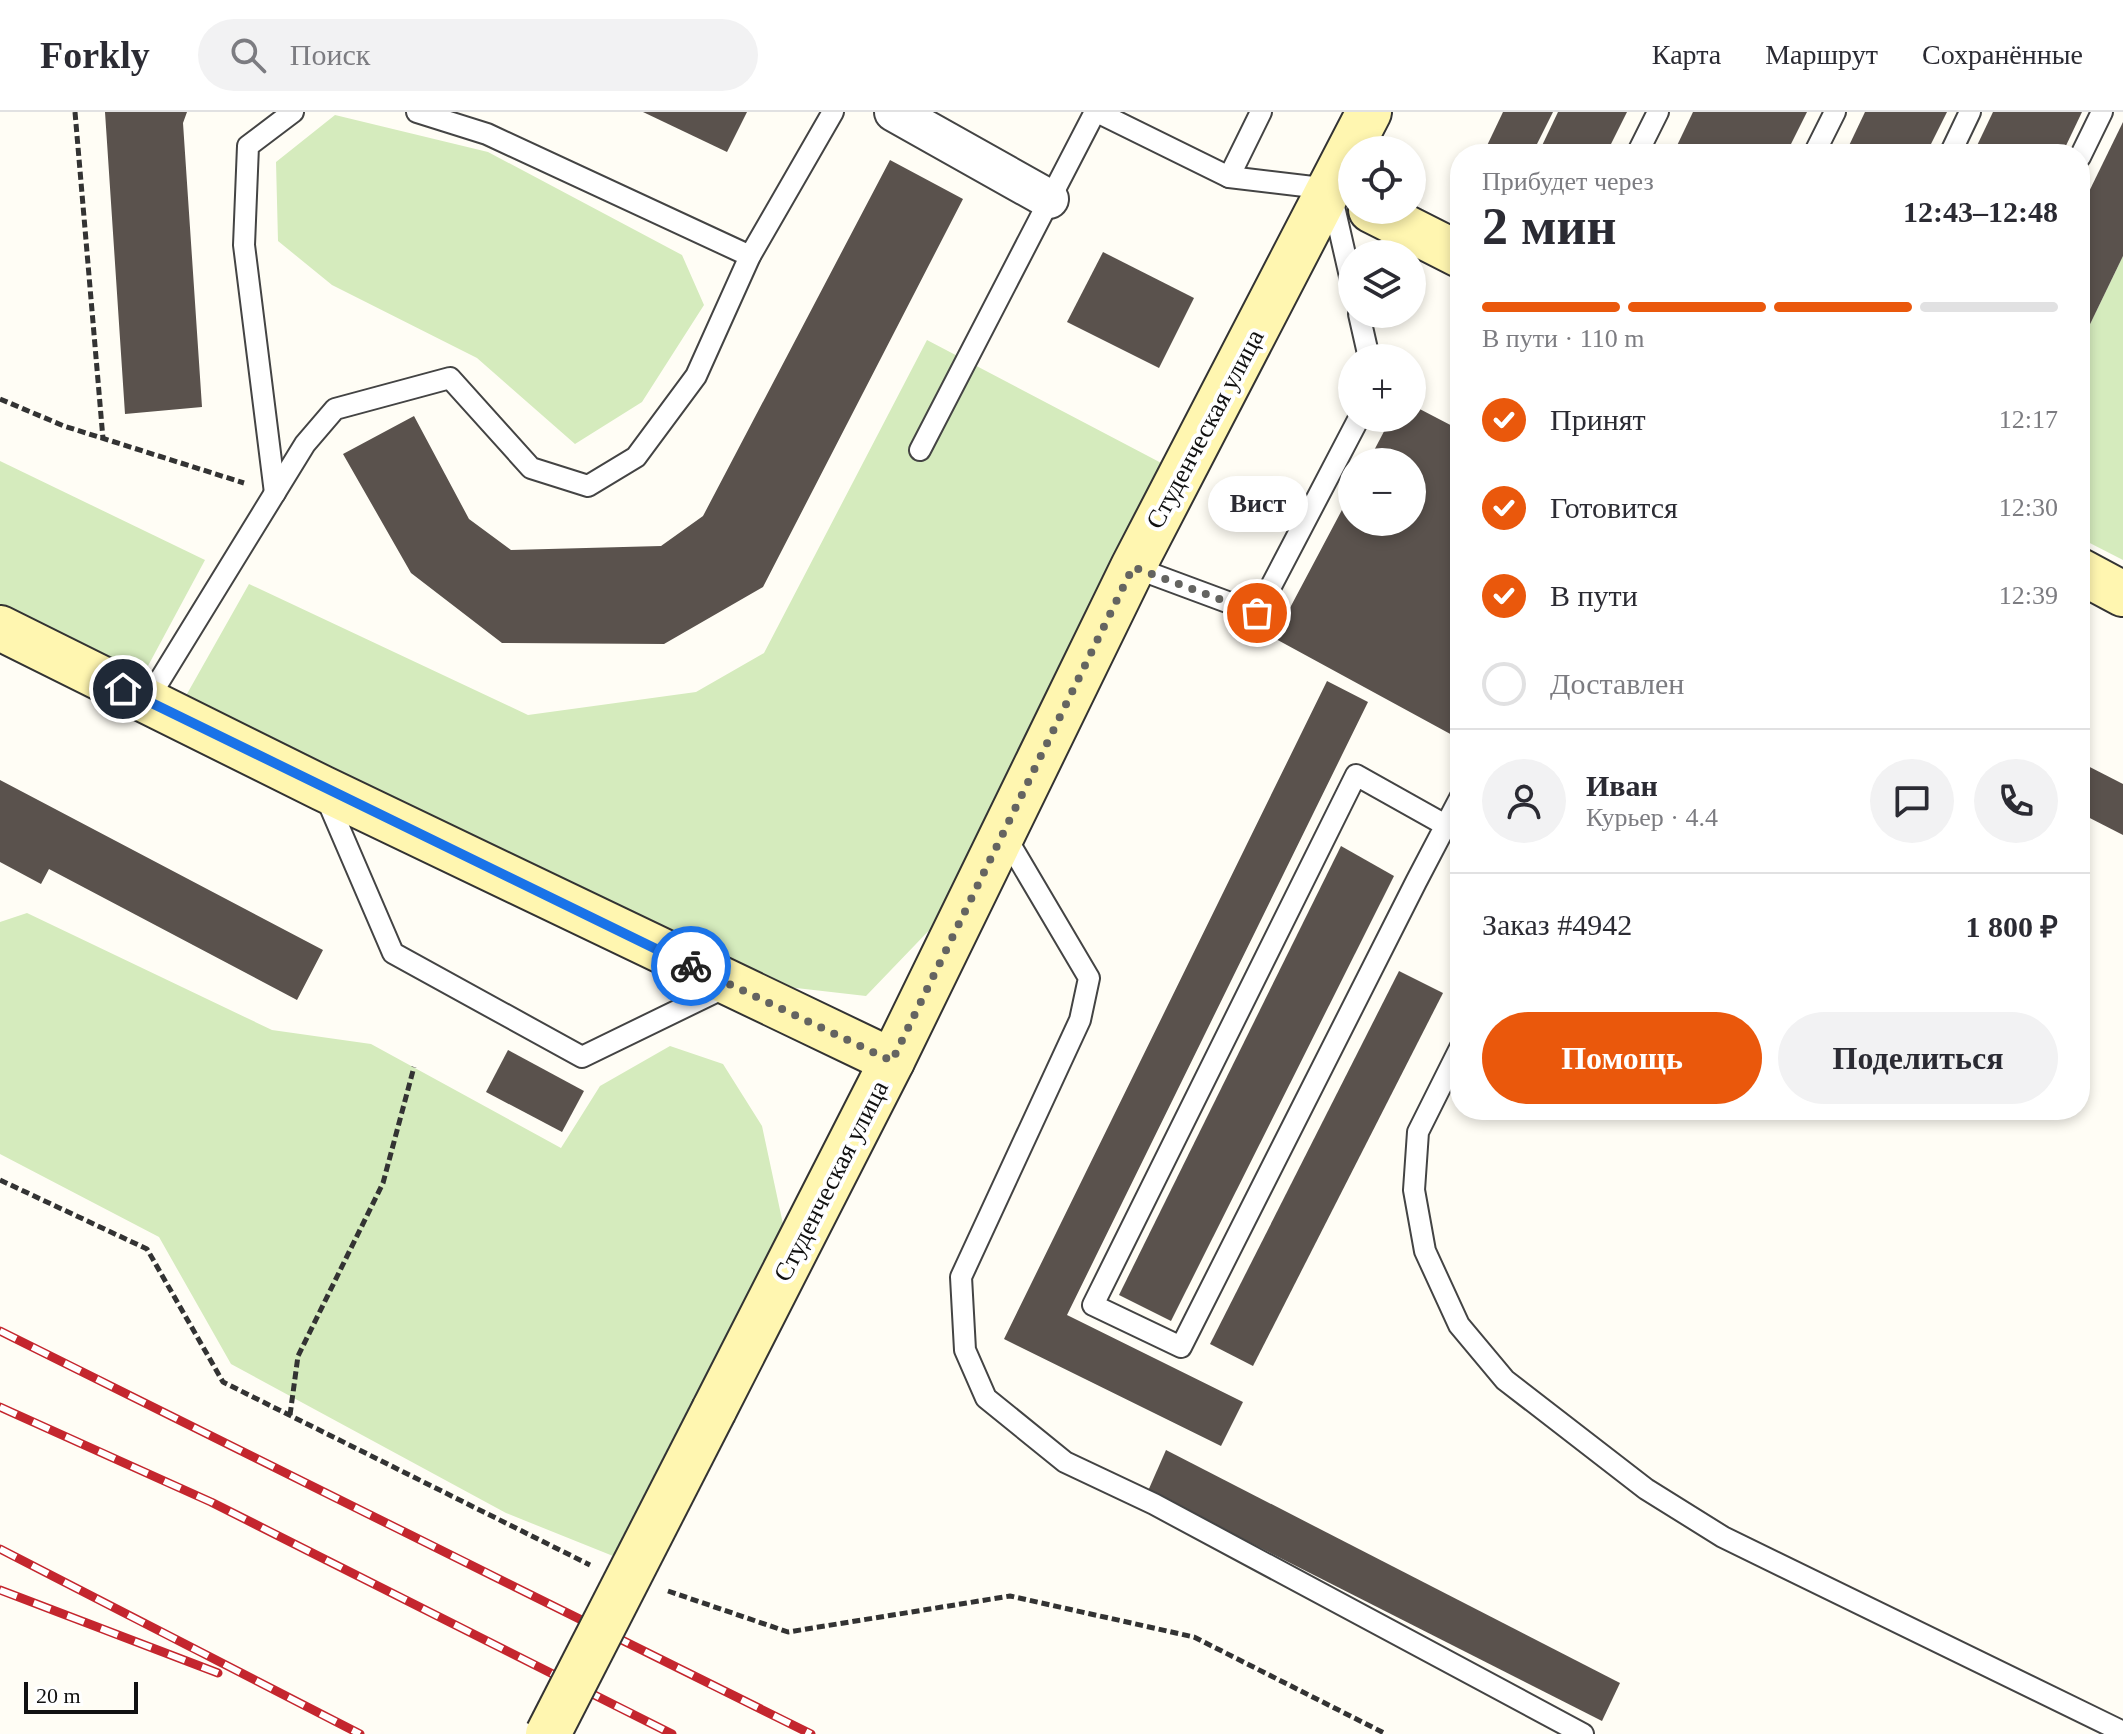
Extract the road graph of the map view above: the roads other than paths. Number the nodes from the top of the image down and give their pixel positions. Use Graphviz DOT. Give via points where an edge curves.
graph roads {
  1 [pos="293,112"];
  2 [pos="417,112"];
  3 [pos="833,112"];
  4 [pos="894,112"];
  5 [pos="1096,112"];
  6 [pos="1261,112"];
  7 [pos="1369,112"];
  8 [pos="1658,112"];
  9 [pos="1835,112"];
  10 [pos="1970,112"];
  11 [pos="2102,112"];
  12 [pos="1361,136"];
  13 [pos="1642,144"];
  14 [pos="1819,144"];
  15 [pos="1955,144"];
  16 [pos="2086,144"];
  17 [pos="1229,177"];
  18 [pos="1338,195"];
  19 [pos="1049,199"];
  20 [pos="1338,200"];
  21 [pos="1399,224"];
  22 [pos="1450,250"];
  23 [pos="750,256"];
  24 [pos="1352,432"];
  25 [pos="920,450"];
  26 [pos="275,493"];
  27 [pos="1133,567"];
  28 [pos="2090,576"];
  29 [pos="2123,594"];
  30 [pos="0,628"];
  31 [pos="147,701"];
  32 [pos="322,788"];
  33 [pos="1450,820"];
  34 [pos="1447,826"];
  35 [pos="1004,834"];
  36 [pos="731,985"];
  37 [pos="892,1061"];
  38 [pos="1450,1068"];
  39 [pos="2123,1732"];
  40 [pos="548,1734"];
  41 [pos="1583,1734"];
  1 -- 26 [label="lane" via="248,146 244,245"];
  2 -- 23 [label="lane" via="487,134"];
  3 -- 23 [label="lane"];
  4 -- 19 [label="street"];
  5 -- 17 [label="lane"];
  5 -- 19 [label="lane"];
  6 -- 17 [label="lane"];
  7 -- 12 [label="main road, Студенческая улица"];
  8 -- 13 [label="lane"];
  9 -- 14 [label="lane"];
  10 -- 15 [label="lane"];
  11 -- 16 [label="lane"];
  17 -- 18 [label="lane"];
  19 -- 25 [label="lane"];
  20 -- 27 [label="main road, Студенческая улица"];
  21 -- 22 [label="main road"];
  23 -- 26 [label="lane" via="696,376 636,457 588,486 531,468 450,378 335,409 305,444"];
  24 -- 27 [label="lane" via="1257,613"];
  26 -- 31 [label="lane"];
  27 -- 35 [label="main road, Студенческая улица"];
  28 -- 29 [label="main road"];
  30 -- 31 [label="main road"];
  31 -- 32 [label="main road"];
  32 -- 36 [label="main road"];
  32 -- 36 [label="lane" via="393,953 582,1057"];
  33 -- 34 [label="lane"];
  34 -- 34 [label="lane" via="1181,1347 1093,1305 1356,775"];
  35 -- 37 [label="main road, Студенческая улица"];
  35 -- 41 [label="lane" via="1089,978 1080,1020 961,1277 965,1350 986,1398 1065,1462 1154,1504"];
  36 -- 37 [label="main road"];
  37 -- 40 [label="main road, Студенческая улица, bridge"];
  38 -- 39 [label="lane" via="1418,1132 1414,1190 1425,1251 1459,1325 1505,1380 1646,1489 1723,1537"];
}
